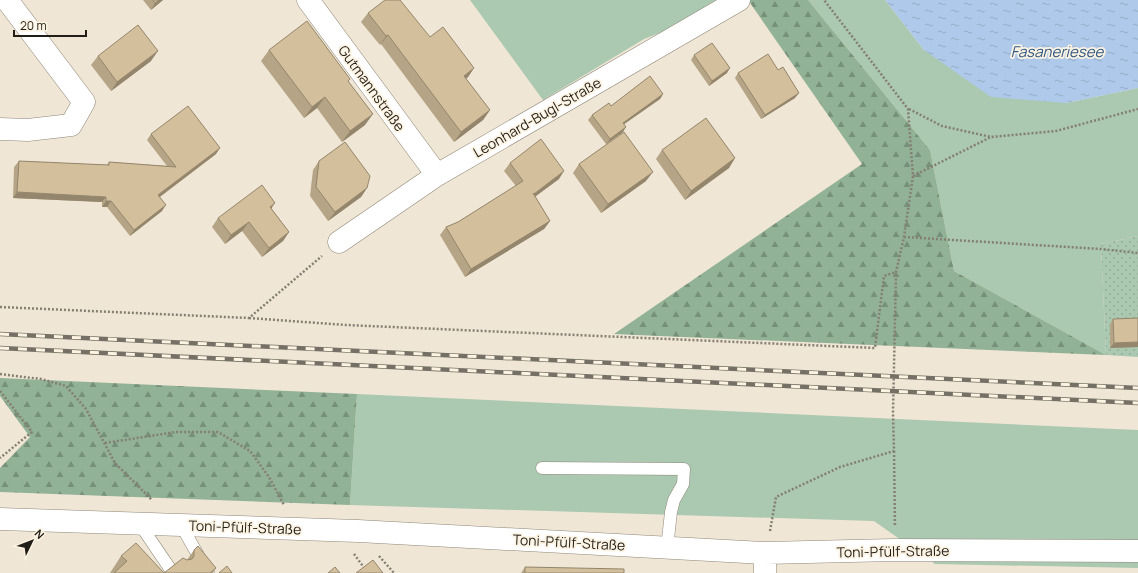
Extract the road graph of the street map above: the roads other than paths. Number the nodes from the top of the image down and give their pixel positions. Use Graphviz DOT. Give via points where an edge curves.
graph roads {
  1 [pos="7,0"];
  2 [pos="308,0"];
  3 [pos="739,0"];
  4 [pos="0,129"];
  5 [pos="437,175"];
  6 [pos="339,242"];
  7 [pos="542,468"];
  8 [pos="0,519"];
  9 [pos="139,523"];
  10 [pos="176,524"];
  11 [pos="667,548"];
  12 [pos="1138,551"];
  13 [pos="765,563"];
  14 [pos="173,573"];
  15 [pos="208,573"];
  1 -- 4 [label="street" via="84,102 71,125 28,130"];
  2 -- 5 [label="street, Gutmannstraße"];
  3 -- 5 [label="street, Leonhard-Bugl-Straße"];
  5 -- 6 [label="street, Leonhard-Bugl-Straße"];
  7 -- 11 [label="lane" via="684,469 683,484 671,512"];
  8 -- 9 [label="street, Toni-Pfülf-Straße"];
  9 -- 10 [label="street, Toni-Pfülf-Straße"];
  9 -- 14 [label="lane"];
  10 -- 11 [label="street, Toni-Pfülf-Straße"];
  10 -- 15 [label="lane"];
  11 -- 13 [label="street, Toni-Pfülf-Straße"];
  12 -- 13 [label="street, Toni-Pfülf-Straße" via="894,550"];
}
